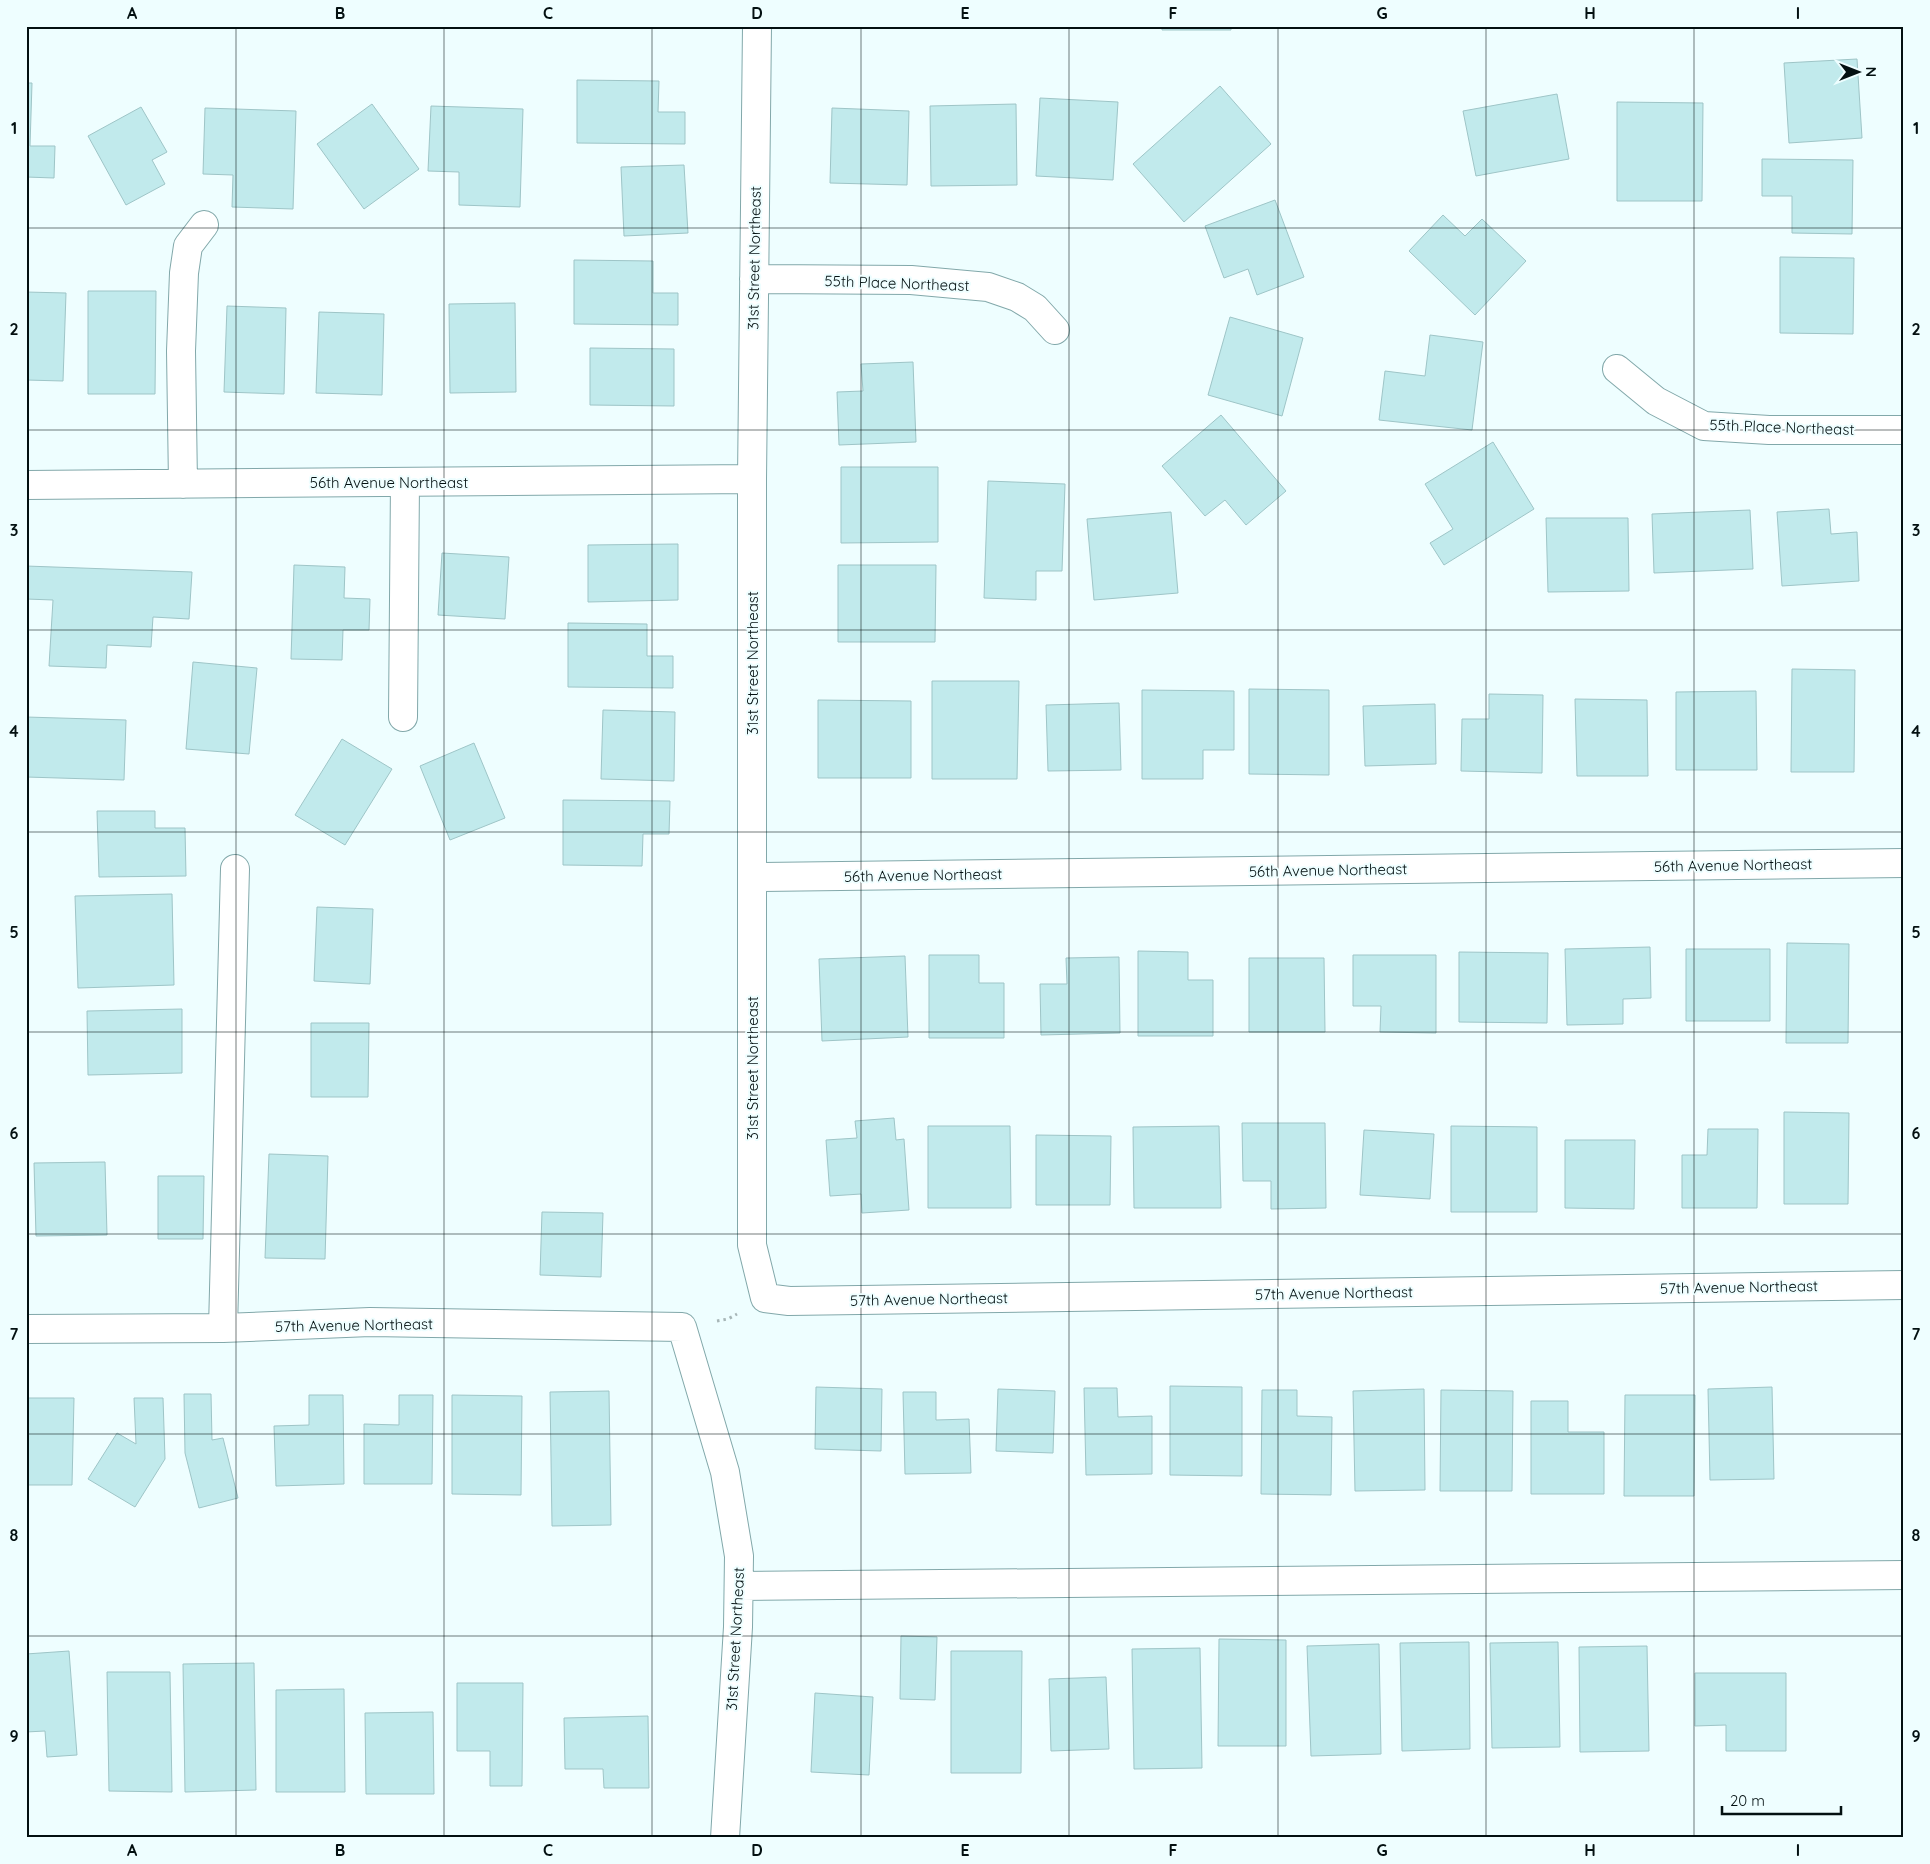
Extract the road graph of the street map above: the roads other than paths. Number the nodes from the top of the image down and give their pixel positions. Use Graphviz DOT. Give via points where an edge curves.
graph roads {
  1 [pos="757,26"];
  2 [pos="204,225"];
  3 [pos="754,279"];
  4 [pos="1055,330"];
  5 [pos="1617,369"];
  6 [pos="1904,430"];
  7 [pos="752,479"];
  8 [pos="405,482"];
  9 [pos="183,484"];
  10 [pos="26,485"];
  11 [pos="403,717"];
  12 [pos="1904,863"];
  13 [pos="235,869"];
  14 [pos="752,877"];
  15 [pos="1904,1285"];
  16 [pos="765,1298"];
  17 [pos="682,1327"];
  18 [pos="26,1328"];
  19 [pos="223,1328"];
  20 [pos="1904,1575"];
  21 [pos="739,1586"];
  22 [pos="725,1838"];
  1 -- 3 [label="street, 31st Street Northeast"];
  2 -- 9 [label="street" via="188,246 184,273 181,352"];
  3 -- 4 [label="street, 55th Place Northeast" via="911,280 988,287 1017,297 1035,308"];
  3 -- 7 [label="street, 31st Street Northeast"];
  5 -- 6 [label="street, 55th Place Northeast" via="1656,401 1704,426 1769,430"];
  7 -- 8 [label="street, 56th Avenue Northeast"];
  7 -- 14 [label="street, 31st Street Northeast"];
  8 -- 9 [label="street, 56th Avenue Northeast"];
  8 -- 11 [label="street"];
  9 -- 10 [label="street, 56th Avenue Northeast"];
  12 -- 14 [label="street, 56th Avenue Northeast"];
  13 -- 19 [label="street"];
  14 -- 16 [label="street, 31st Street Northeast" via="752,1245"];
  15 -- 16 [label="street, 57th Avenue Northeast" via="789,1301"];
  17 -- 19 [label="street, 57th Avenue Northeast" via="370,1322"];
  17 -- 21 [label="street, 31st Street Northeast" via="725,1472 739,1556"];
  18 -- 19 [label="street, 57th Avenue Northeast"];
  20 -- 21 [label="street"];
  21 -- 22 [label="street, 31st Street Northeast"];
}
